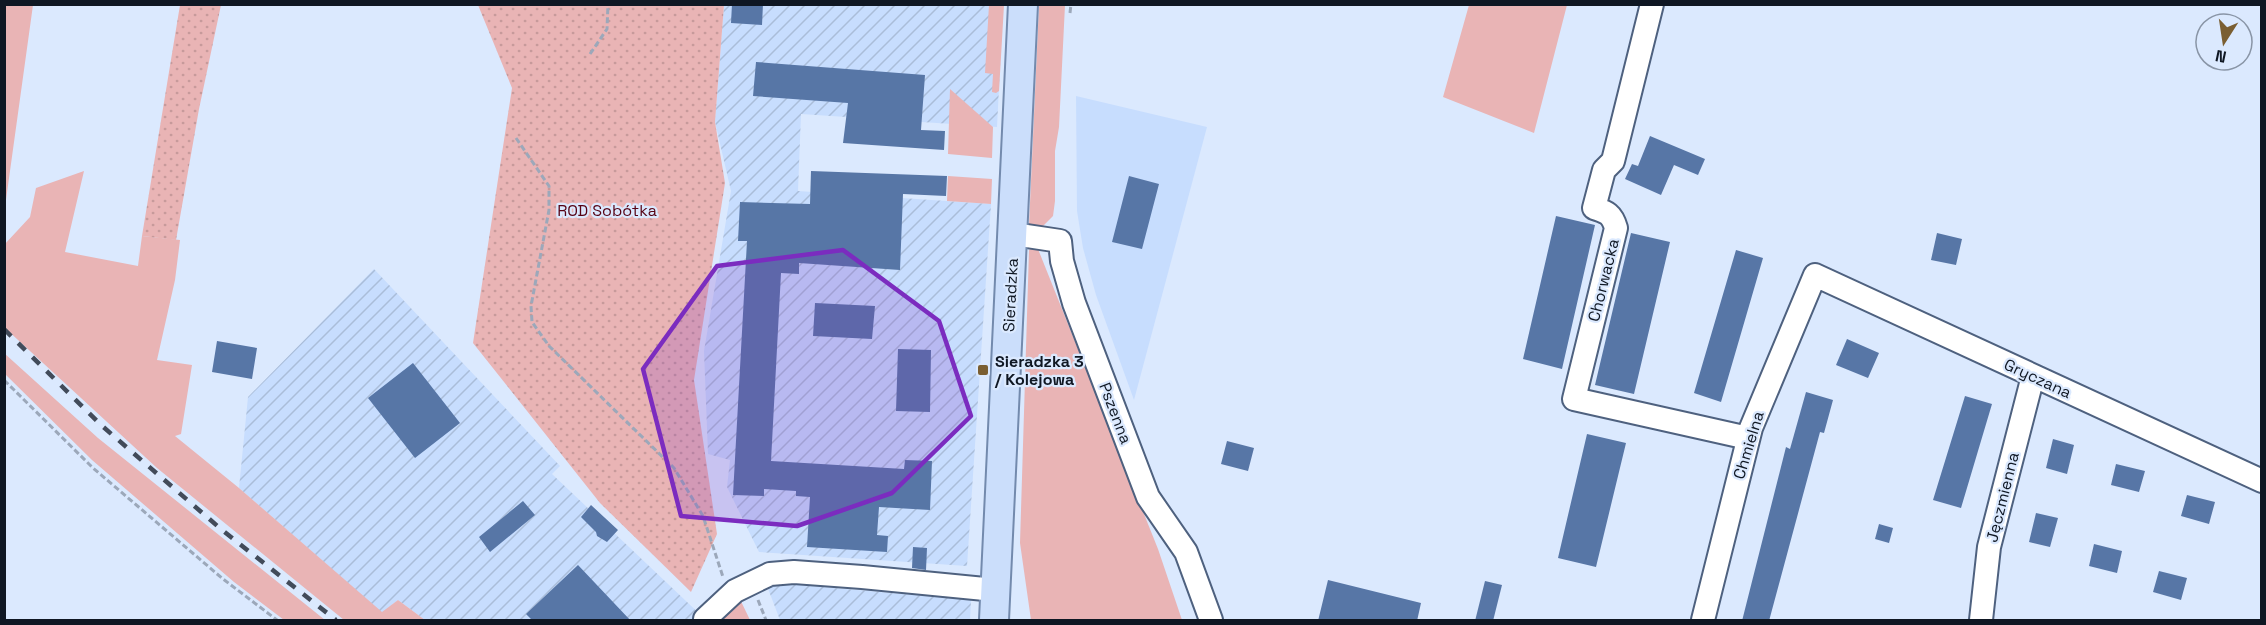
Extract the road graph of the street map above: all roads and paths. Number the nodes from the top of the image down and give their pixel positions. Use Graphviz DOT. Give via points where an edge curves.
graph roads {
  1 [pos="609,4"];
  2 [pos="1023,4"];
  3 [pos="1071,4"];
  4 [pos="1652,4"];
  5 [pos="1070,13"];
  6 [pos="590,54"];
  7 [pos="516,138"];
  8 [pos="1013,234"];
  9 [pos="1815,275"];
  10 [pos="2033,376"];
  11 [pos="4,380"];
  12 [pos="1748,438"];
  13 [pos="2262,481"];
  14 [pos="995,590"];
  15 [pos="730,596"];
  16 [pos="705,619"];
  17 [pos="278,621"];
  18 [pos="994,621"];
  19 [pos="1211,621"];
  20 [pos="1703,621"];
  21 [pos="1981,621"];
  1 -- 6 [label="path" via="607,29"];
  2 -- 8 [label="main road, Sieradzka"];
  3 -- 5 [label="path"];
  4 -- 12 [label="street, Chorwacka" via="1613,161 1604,170 1594,208 1613,217 1616,228 1574,399"];
  7 -- 15 [label="path" via="549,186 532,322 549,346 674,468 703,516"];
  8 -- 14 [label="main road, Sieradzka"];
  8 -- 19 [label="street, Pszenna" via="1060,241 1074,303 1148,497 1186,552"];
  9 -- 10 [label="street, Gryczana"];
  9 -- 12 [label="street, Chmielna"];
  10 -- 13 [label="street, Gryczana"];
  10 -- 21 [label="street, Jęczmienna" via="1989,548"];
  11 -- 17 [label="path" via="93,468"];
  12 -- 20 [label="street, Chmielna"];
  14 -- 15 [label="street" via="794,572 762,576"];
  14 -- 18 [label="main road, Sieradzka"];
  15 -- 16 [label="street"];
}
